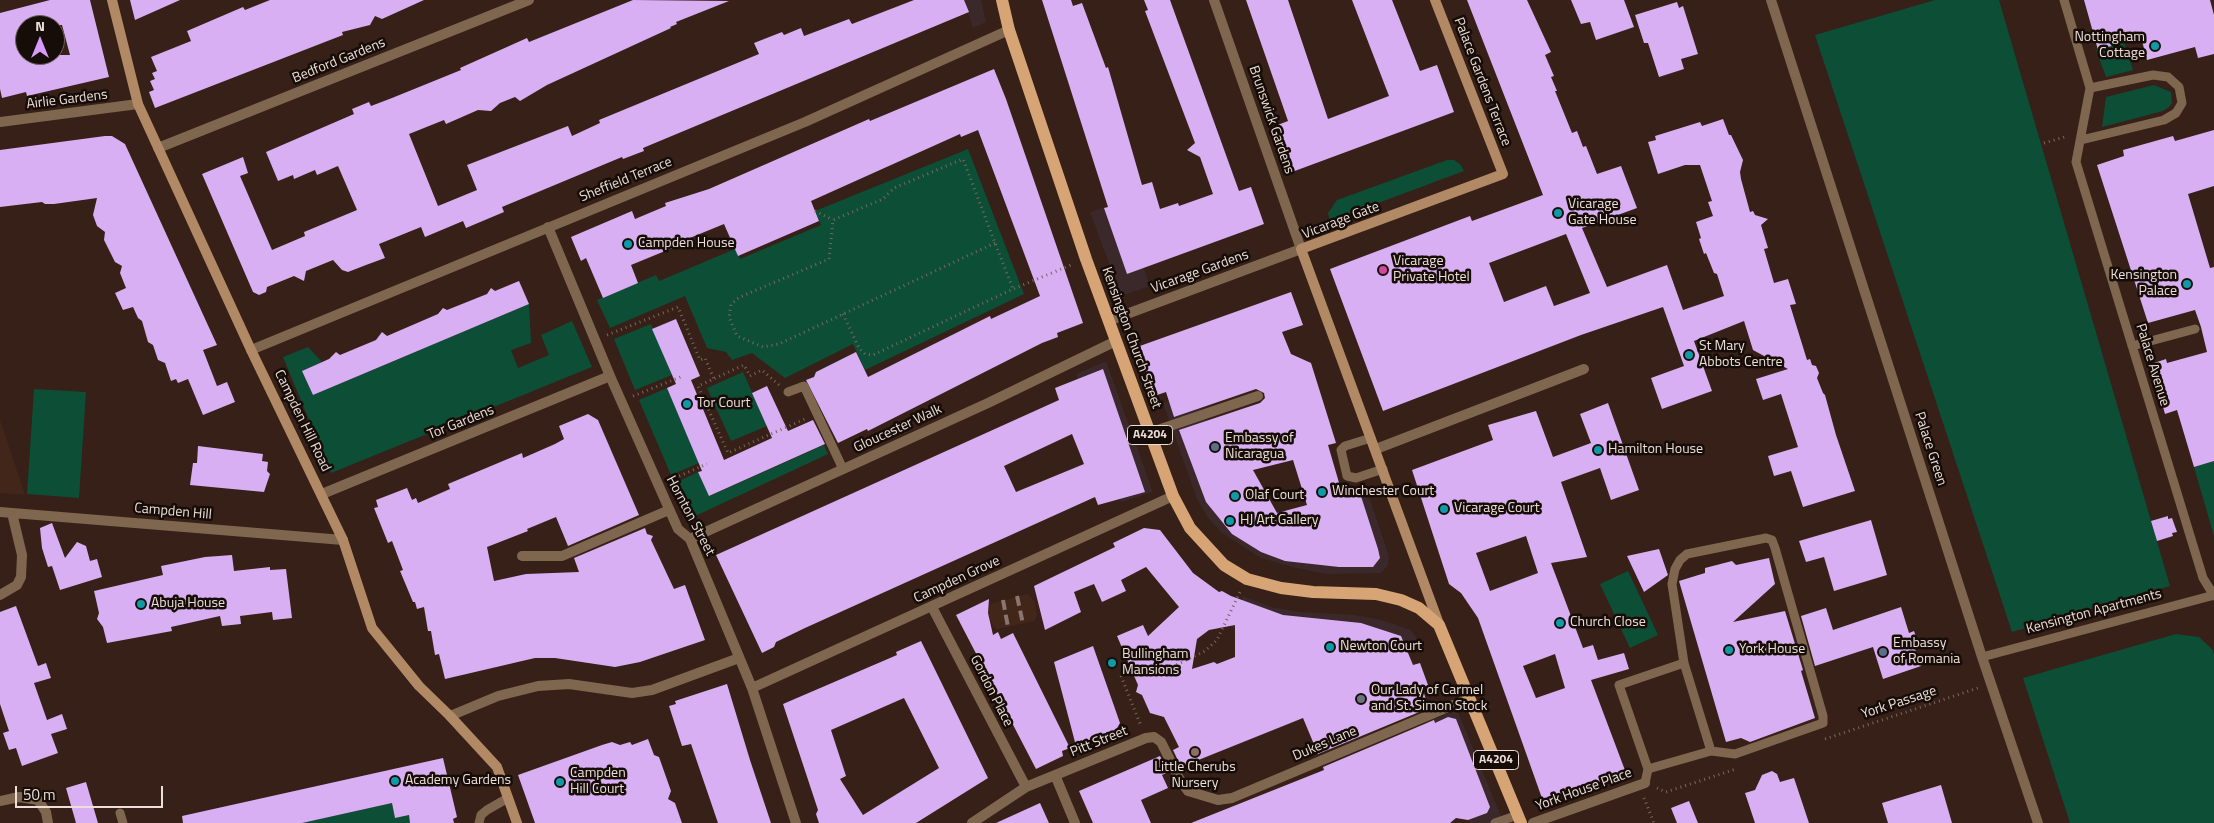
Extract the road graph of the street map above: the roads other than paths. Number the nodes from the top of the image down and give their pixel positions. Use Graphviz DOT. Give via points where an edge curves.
graph roads {
  1 [pos="112,0"];
  2 [pos="529,0"];
  3 [pos="1002,0"];
  4 [pos="1214,0"];
  5 [pos="1435,0"];
  6 [pos="1771,0"];
  7 [pos="2064,0"];
  8 [pos="1009,30"];
  9 [pos="2090,88"];
  10 [pos="138,104"];
  11 [pos="0,122"];
  12 [pos="2082,136"];
  13 [pos="158,148"];
  14 [pos="1503,174"];
  15 [pos="548,227"];
  16 [pos="1301,249"];
  17 [pos="1108,321"];
  18 [pos="2195,328"];
  19 [pos="1116,341"];
  20 [pos="2132,346"];
  21 [pos="251,350"];
  22 [pos="1584,369"];
  23 [pos="610,376"];
  24 [pos="788,392"];
  25 [pos="1258,396"];
  26 [pos="1150,433"];
  27 [pos="1371,438"];
  28 [pos="1376,450"];
  29 [pos="843,469"];
  30 [pos="1383,470"];
  31 [pos="322,494"];
  32 [pos="1174,496"];
  33 [pos="669,510"];
  34 [pos="0,512"];
  35 [pos="12,513"];
  36 [pos="343,540"];
  37 [pos="690,540"];
  38 [pos="522,556"];
  39 [pos="0,594"];
  40 [pos="2214,595"];
  41 [pos="932,607"];
  42 [pos="1439,625"];
  43 [pos="1982,657"];
  44 [pos="739,658"];
  45 [pos="1684,663"];
  46 [pos="752,688"];
  47 [pos="1470,698"];
  48 [pos="450,716"];
  49 [pos="1711,751"];
  50 [pos="1648,770"];
  51 [pos="1055,775"];
  52 [pos="1642,784"];
  53 [pos="1026,787"];
  54 [pos="508,798"];
  55 [pos="1218,800"];
  56 [pos="0,801"];
  57 [pos="120,814"];
  58 [pos="1519,819"];
  59 [pos="48,823"];
  60 [pos="123,823"];
  61 [pos="479,823"];
  62 [pos="516,823"];
  63 [pos="796,823"];
  64 [pos="972,823"];
  65 [pos="1075,823"];
  66 [pos="1495,823"];
  67 [pos="1533,823"];
  68 [pos="2038,823"];
  1 -- 10 [label="street, Campden Hill Road"];
  2 -- 13 [label="street, Bedford Gardens"];
  3 -- 8 [label="main road, Kensington Church Street / A4204"];
  4 -- 16 [label="street, Brunswick Gardens"];
  5 -- 14 [label="street, Palace Gardens Terrace"];
  6 -- 43 [label="street, Palace Green"];
  7 -- 9 [label="lane"];
  8 -- 15 [label="street, Sheffield Terrace" via="805,122"];
  8 -- 17 [label="main road, Kensington Church Street / A4204"];
  9 -- 12 [label="lane, Palace Avenue"];
  9 -- 12 [label="lane" via="2153,75 2168,76 2179,87 2182,102 2176,113 2164,120"];
  10 -- 11 [label="street, Airlie Gardens"];
  10 -- 13 [label="street, Campden Hill Road"];
  12 -- 20 [label="lane, Palace Avenue" via="2076,162"];
  13 -- 21 [label="street, Campden Hill Road"];
  14 -- 16 [label="street, Vicarage Gate"];
  15 -- 21 [label="street, Sheffield Terrace"];
  15 -- 23 [label="street, Hornton Street"];
  16 -- 17 [label="street, Vicarage Gardens"];
  16 -- 27 [label="street, Vicarage Gate"];
  17 -- 19 [label="main road, Kensington Church Street / A4204"];
  18 -- 20 [label="lane"];
  19 -- 26 [label="main road, Kensington Church Street / A4204"];
  19 -- 29 [label="street, Gloucester Walk"];
  20 -- 40 [label="lane, Palace Avenue" via="2203,578"];
  21 -- 31 [label="street, Campden Hill Road"];
  22 -- 28 [label="street"];
  23 -- 31 [label="street, Tor Gardens"];
  23 -- 33 [label="street, Hornton Street"];
  24 -- 29 [label="lane" via="804,386"];
  25 -- 26 [label="street"];
  26 -- 32 [label="main road, Kensington Church Street / A4204"];
  27 -- 28 [label="street, Vicarage Gate"];
  27 -- 30 [label="lane" via="1341,450 1347,476 1356,478"];
  28 -- 30 [label="street, Vicarage Gate"];
  29 -- 37 [label="street, Gloucester Walk"];
  30 -- 42 [label="street, Vicarage Gate"];
  31 -- 36 [label="street, Campden Hill Road"];
  32 -- 41 [label="street, Campden Grove"];
  32 -- 42 [label="main road, Kensington Church Street / A4204" via="1200,542 1224,565 1247,579 1289,589 1376,594 1419,608"];
  33 -- 37 [label="street, Hornton Street" via="678,529"];
  33 -- 38 [label="street" via="562,556"];
  34 -- 35 [label="street, Campden Hill"];
  35 -- 36 [label="street, Campden Hill"];
  35 -- 39 [label="street" via="22,555 21,577 17,585"];
  36 -- 48 [label="street, Campden Hill Road" via="372,628 419,686"];
  37 -- 44 [label="street, Hornton Street"];
  40 -- 43 [label="lane, Kensington Apartments"];
  41 -- 46 [label="street, Campden Grove"];
  41 -- 53 [label="street, Gordon Place"];
  42 -- 47 [label="main road, Kensington Church Street / A4204"];
  43 -- 68 [label="street, Palace Green"];
  44 -- 46 [label="street, Hornton Street"];
  44 -- 48 [label="street" via="652,690 632,693 569,684 538,686 498,696"];
  45 -- 49 [label="lane"];
  45 -- 49 [label="lane" via="1672,584 1680,560 1687,554 1766,538 1772,540 1823,724 1735,754"];
  45 -- 50 [label="lane" via="1619,685"];
  46 -- 63 [label="street, Hornton Street"];
  47 -- 55 [label="street, Dukes Lane" via="1232,798"];
  47 -- 58 [label="main road, Kensington Church Street / A4204"];
  48 -- 54 [label="street, Campden Hill Road" via="497,767"];
  49 -- 50 [label="lane"];
  50 -- 52 [label="lane"];
  51 -- 53 [label="street, Pitt Street"];
  51 -- 55 [label="street, Pitt Street" via="1154,737 1161,742 1188,791"];
  51 -- 65 [label="street"];
  52 -- 67 [label="street, York House Place"];
  53 -- 64 [label="street, Pitt Street"];
  54 -- 61 [label="lane" via="487,810"];
  54 -- 62 [label="street, Campden Hill Road"];
  56 -- 59 [label="street" via="20,797 38,800 46,812"];
  57 -- 60 [label="lane"];
  58 -- 66 [label="lane"];
}
